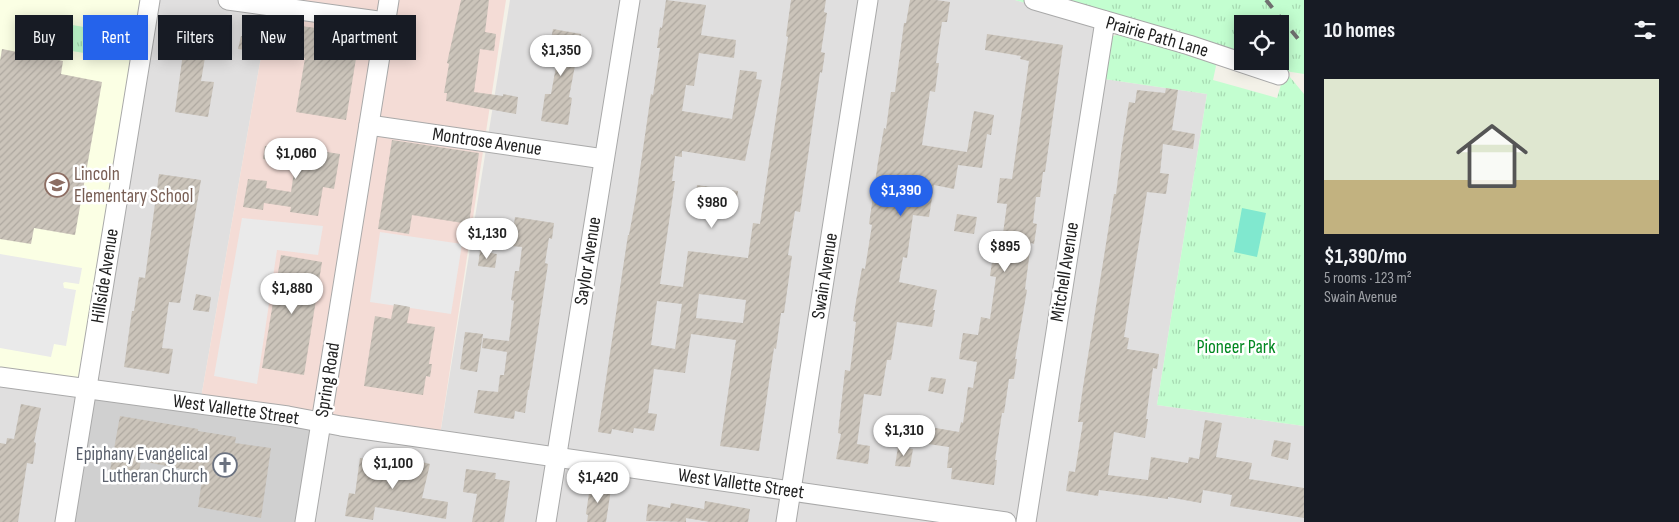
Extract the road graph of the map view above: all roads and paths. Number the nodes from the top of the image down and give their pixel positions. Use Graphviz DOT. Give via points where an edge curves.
graph roads {
  1 [pos="150,0"];
  2 [pos="228,0"];
  3 [pos="389,0"];
  4 [pos="630,0"];
  5 [pos="868,0"];
  6 [pos="1034,0"];
  7 [pos="335,15"];
  8 [pos="386,15"];
  9 [pos="1105,21"];
  10 [pos="379,60"];
  11 [pos="1279,76"];
  12 [pos="369,125"];
  13 [pos="604,159"];
  14 [pos="0,377"];
  15 [pos="86,389"];
  16 [pos="321,423"];
  17 [pos="556,457"];
  18 [pos="791,491"];
  19 [pos="65,522"];
  20 [pos="305,522"];
  21 [pos="546,522"];
  22 [pos="786,522"];
  23 [pos="1006,522"];
  24 [pos="1026,522"];
  1 -- 15 [label="street, Hillside Avenue"];
  2 -- 7 [label="street"];
  3 -- 8 [label="street, Spring Road"];
  4 -- 13 [label="street, Saylor Avenue"];
  5 -- 18 [label="street, Swain Avenue"];
  6 -- 9 [label="street, Prairie Path Lane"];
  9 -- 11 [label="street, Prairie Path Lane"];
  9 -- 24 [label="street, Mitchell Avenue"];
  10 -- 12 [label="street, Spring Road"];
  12 -- 13 [label="street, Montrose Avenue"];
  12 -- 16 [label="street, Spring Road"];
  13 -- 17 [label="street, Saylor Avenue"];
  14 -- 15 [label="street, West Vallette Street"];
  15 -- 16 [label="street, West Vallette Street"];
  15 -- 19 [label="street, Hillside Avenue"];
  16 -- 17 [label="street, West Vallette Street"];
  16 -- 20 [label="street, Spring Road"];
  17 -- 18 [label="street, West Vallette Street"];
  17 -- 21 [label="street, Saylor Avenue"];
  18 -- 22 [label="street, Swain Avenue"];
  18 -- 23 [label="street, West Vallette Street"];
}
